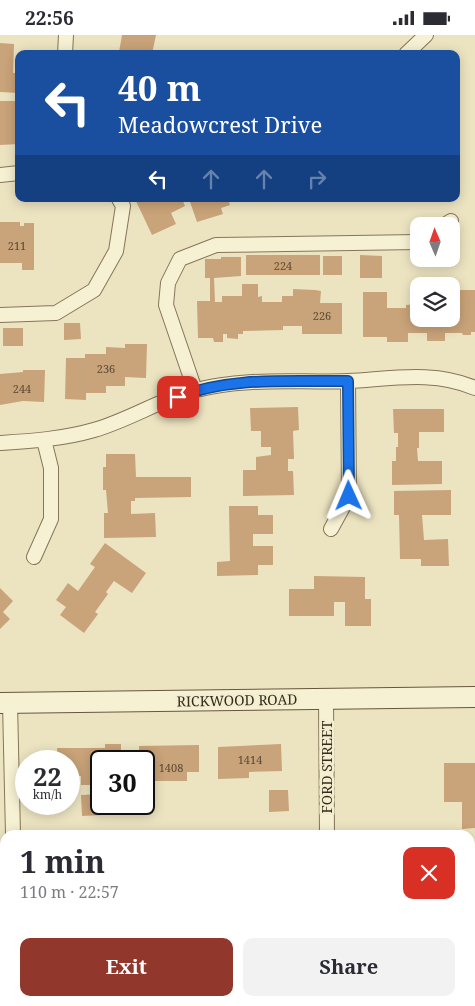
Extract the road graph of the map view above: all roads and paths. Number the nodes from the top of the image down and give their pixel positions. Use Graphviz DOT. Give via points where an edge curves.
graph roads {
  1 [pos="66,35"];
  2 [pos="426,35"];
  3 [pos="65,50"];
  4 [pos="410,50"];
  5 [pos="15,173"];
  6 [pos="0,175"];
  7 [pos="121,202"];
  8 [pos="410,242"];
  9 [pos="0,315"];
  10 [pos="348,381"];
  11 [pos="475,388"];
  12 [pos="195,390"];
  13 [pos="44,440"];
  14 [pos="0,443"];
  15 [pos="331,529"];
  16 [pos="34,557"];
  17 [pos="475,697"];
  18 [pos="326,699"];
  19 [pos="5,703"];
  20 [pos="13,830"];
  21 [pos="327,830"];
  1 -- 3 [label="street"];
  2 -- 4 [label="street"];
  5 -- 6 [label="street"];
  7 -- 9 [label="street" via="123,206 116,251 94,289 56,313"];
  8 -- 12 [label="street" via="216,245 180,259 168,283 166,305"];
  10 -- 11 [label="street" via="422,376"];
  10 -- 12 [label="street" via="234,382"];
  10 -- 15 [label="street" via="349,496"];
  12 -- 13 [label="street" via="94,430"];
  13 -- 14 [label="street"];
  13 -- 16 [label="street" via="51,468 51,519"];
  17 -- 18 [label="main road, RICKWOOD ROAD"];
  18 -- 19 [label="main road, RICKWOOD ROAD"];
  18 -- 21 [label="street, FORD STREET"];
  19 -- 20 [label="street"];
}
